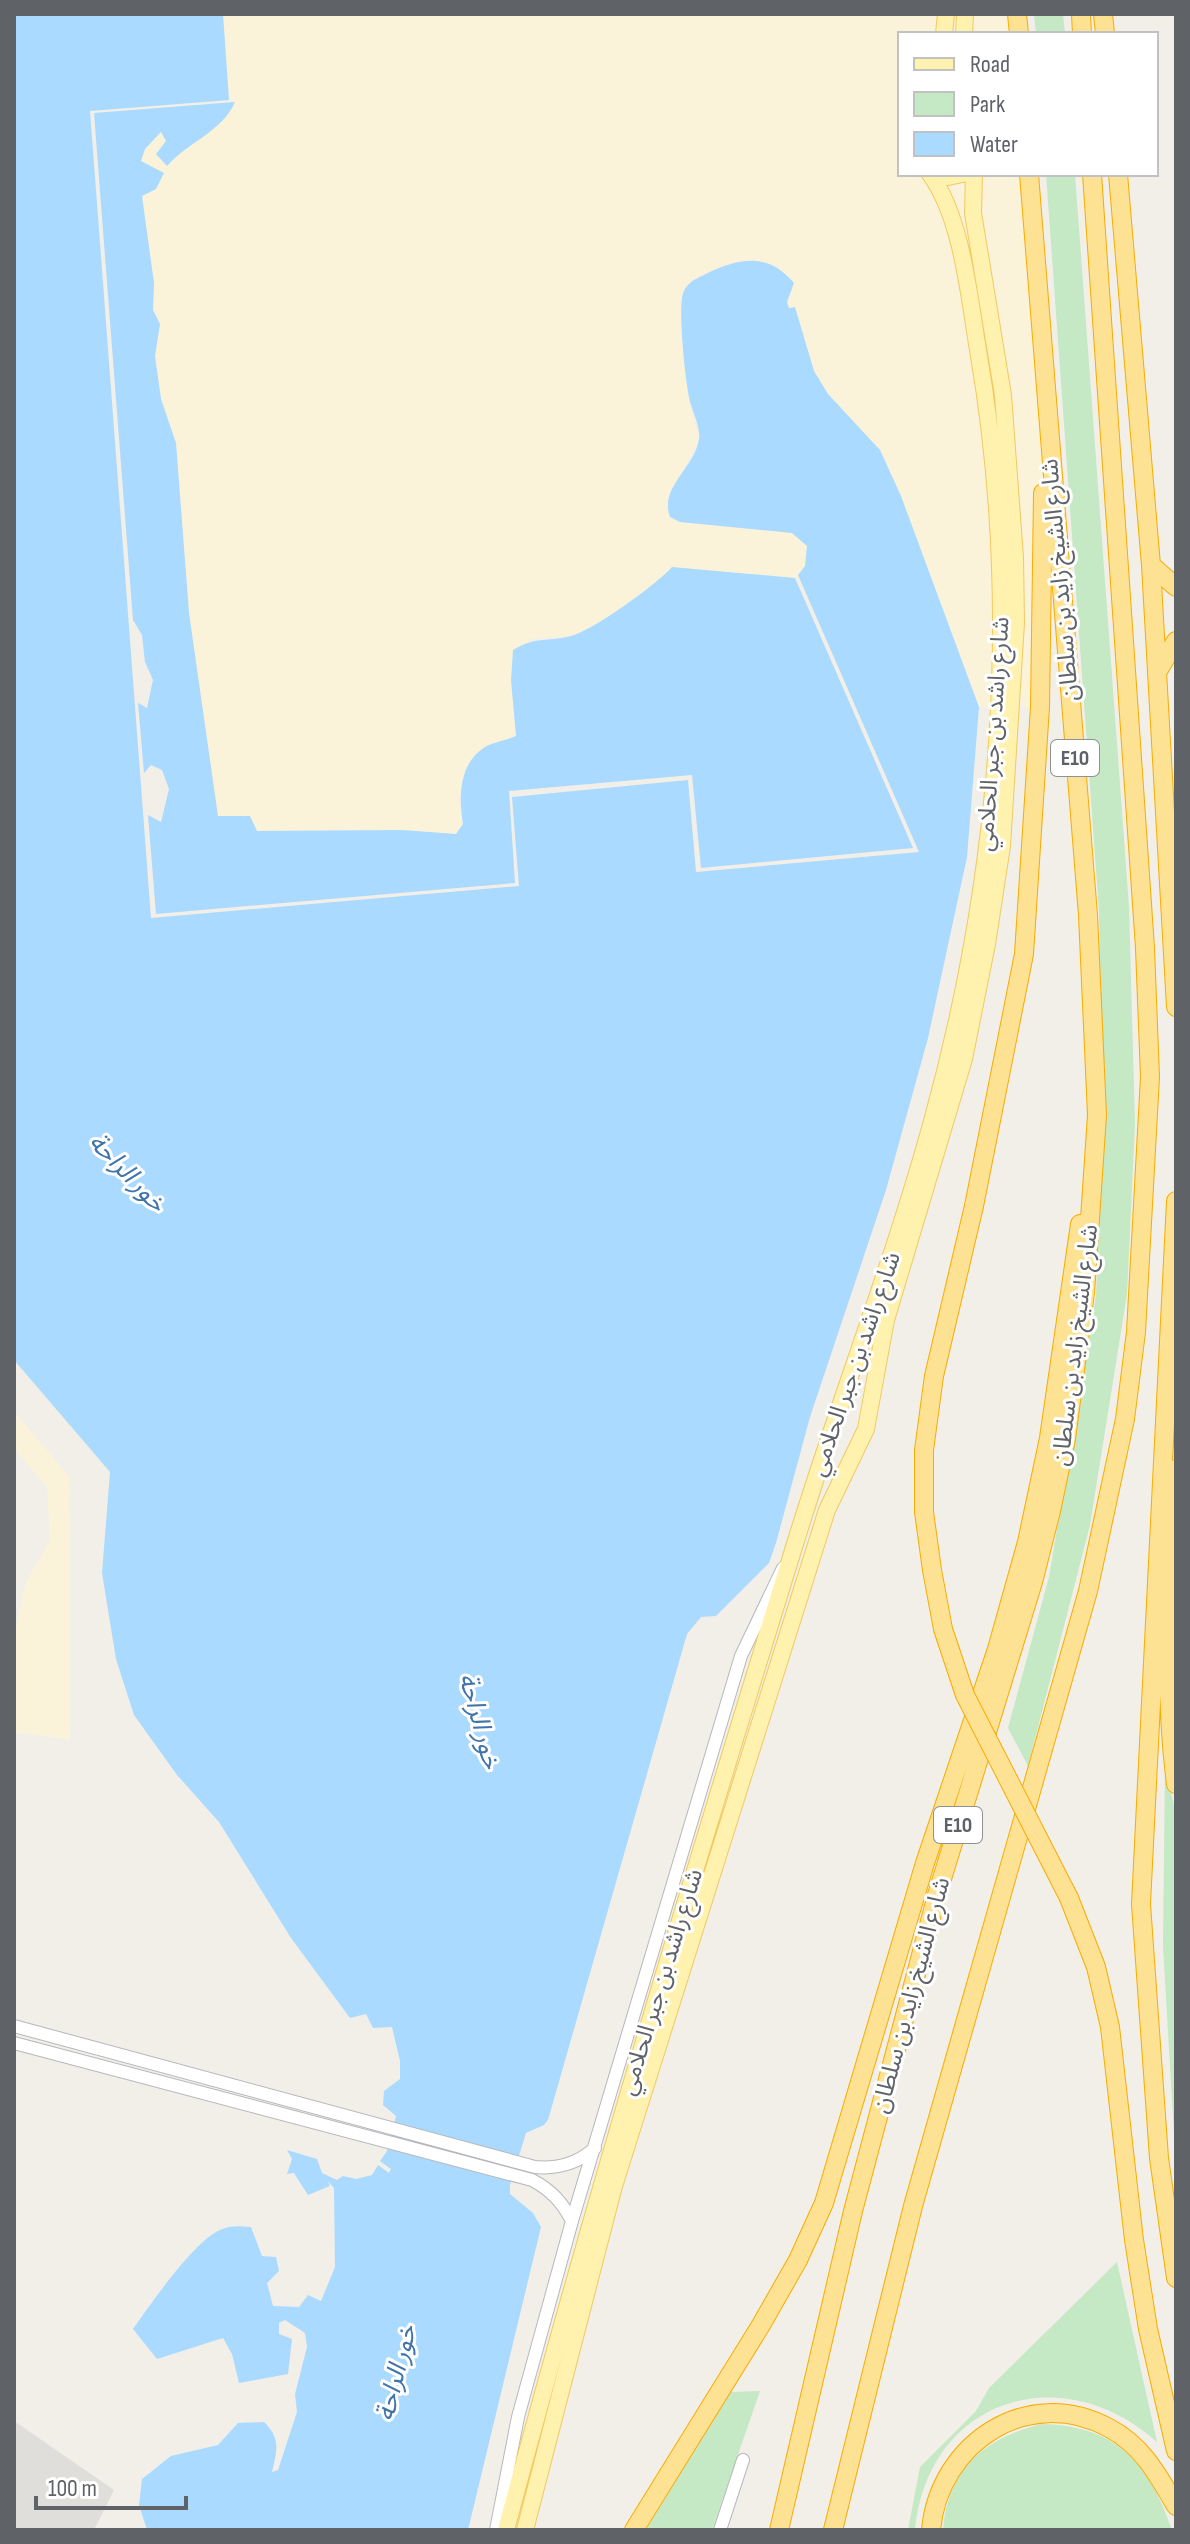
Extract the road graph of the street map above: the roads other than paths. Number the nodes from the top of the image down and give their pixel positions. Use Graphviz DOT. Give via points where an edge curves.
graph roads {
  1 [pos="934,176"];
  2 [pos="974,176"];
  3 [pos="1029,176"];
  4 [pos="1092,176"];
  5 [pos="1118,176"];
  6 [pos="1046,403"];
  7 [pos="1151,565"];
  8 [pos="1176,587"];
  9 [pos="1176,641"];
  10 [pos="1158,671"];
  11 [pos="1176,1007"];
  12 [pos="1097,1115"];
  13 [pos="1176,1201"];
  14 [pos="1171,1364"];
  15 [pos="835,1424"];
  16 [pos="1176,1429"];
  17 [pos="1176,1469"];
  18 [pos="836,1489"];
  19 [pos="794,1548"];
  20 [pos="750,1635"];
  21 [pos="748,1699"];
  22 [pos="1176,1784"];
  23 [pos="14,2026"];
  24 [pos="14,2043"];
  25 [pos="595,2148"];
  26 [pos="533,2174"];
  27 [pos="572,2221"];
  28 [pos="1176,2278"];
  29 [pos="1176,2451"];
  30 [pos="743,2460"];
  31 [pos="1176,2506"];
  32 [pos="496,2530"];
  33 [pos="506,2530"];
  34 [pos="525,2530"];
  35 [pos="634,2530"];
  36 [pos="720,2530"];
  37 [pos="779,2530"];
  38 [pos="833,2530"];
  39 [pos="931,2530"];
  1 -- 15 [label="main road, شارع راشد بن جبر الحلامي" via="951,218 994,447 1002,559 998,725 980,893 949,1056 913,1188"];
  2 -- 18 [label="main road, شارع راشد بن جبر الحلامي" via="973,213 1003,395 1015,557 1002,846 964,1059 886,1320 866,1429"];
  3 -- 6 [label="highway, شارع الشيخ زايد بن سلطان / E10"];
  4 -- 38 [label="highway, E10" via="1150,1077 1136,1332 1125,1419 1088,1591 913,2206"];
  5 -- 7 [label="highway"];
  6 -- 12 [label="highway, شارع الشيخ زايد بن سلطان / E10" via="1088,915"];
  6 -- 29 [label="highway, bridge" via="1040,707 1024,954 934,1376 924,1512 943,1629 965,1695 1069,1898 1096,1967 1110,2027 1148,2329"];
  7 -- 8 [label="highway"];
  7 -- 10 [label="highway"];
  9 -- 10 [label="highway"];
  10 -- 11 [label="highway"];
  12 -- 35 [label="highway" via="1052,1425 1027,1542 829,2189 798,2260 761,2325"];
  12 -- 37 [label="highway, شارع الشيخ زايد بن سلطان / E10" via="1077,1366 1051,1511 934,1909 853,2211"];
  13 -- 14 [label="highway"];
  14 -- 16 [label="highway"];
  14 -- 28 [label="highway" via="1141,1904 1159,2158"];
  15 -- 18 [label="main road" via="847,1422 854,1430 835,1476"];
  15 -- 19 [label="main road, شارع راشد بن جبر الحلامي"];
  17 -- 22 [label="highway" via="1168,1667"];
  18 -- 34 [label="main road, شارع راشد بن جبر الحلامي" via="619,2171"];
  19 -- 20 [label="street"];
  19 -- 21 [label="main road, شارع راشد بن جبر الحلامي"];
  20 -- 21 [label="main road" via="756,1645"];
  20 -- 25 [label="street"];
  21 -- 33 [label="main road, شارع راشد بن جبر الحلامي" via="607,2160"];
  23 -- 26 [label="street"];
  24 -- 26 [label="street"];
  25 -- 26 [label="street" via="573,2163"];
  25 -- 27 [label="street"];
  26 -- 27 [label="street" via="561,2201"];
  27 -- 32 [label="street" via="518,2417"];
  30 -- 36 [label="street"];
  31 -- 39 [label="highway" via="1143,2454 1110,2428 1077,2416 1040,2412 996,2426 962,2452 939,2492"];
}
